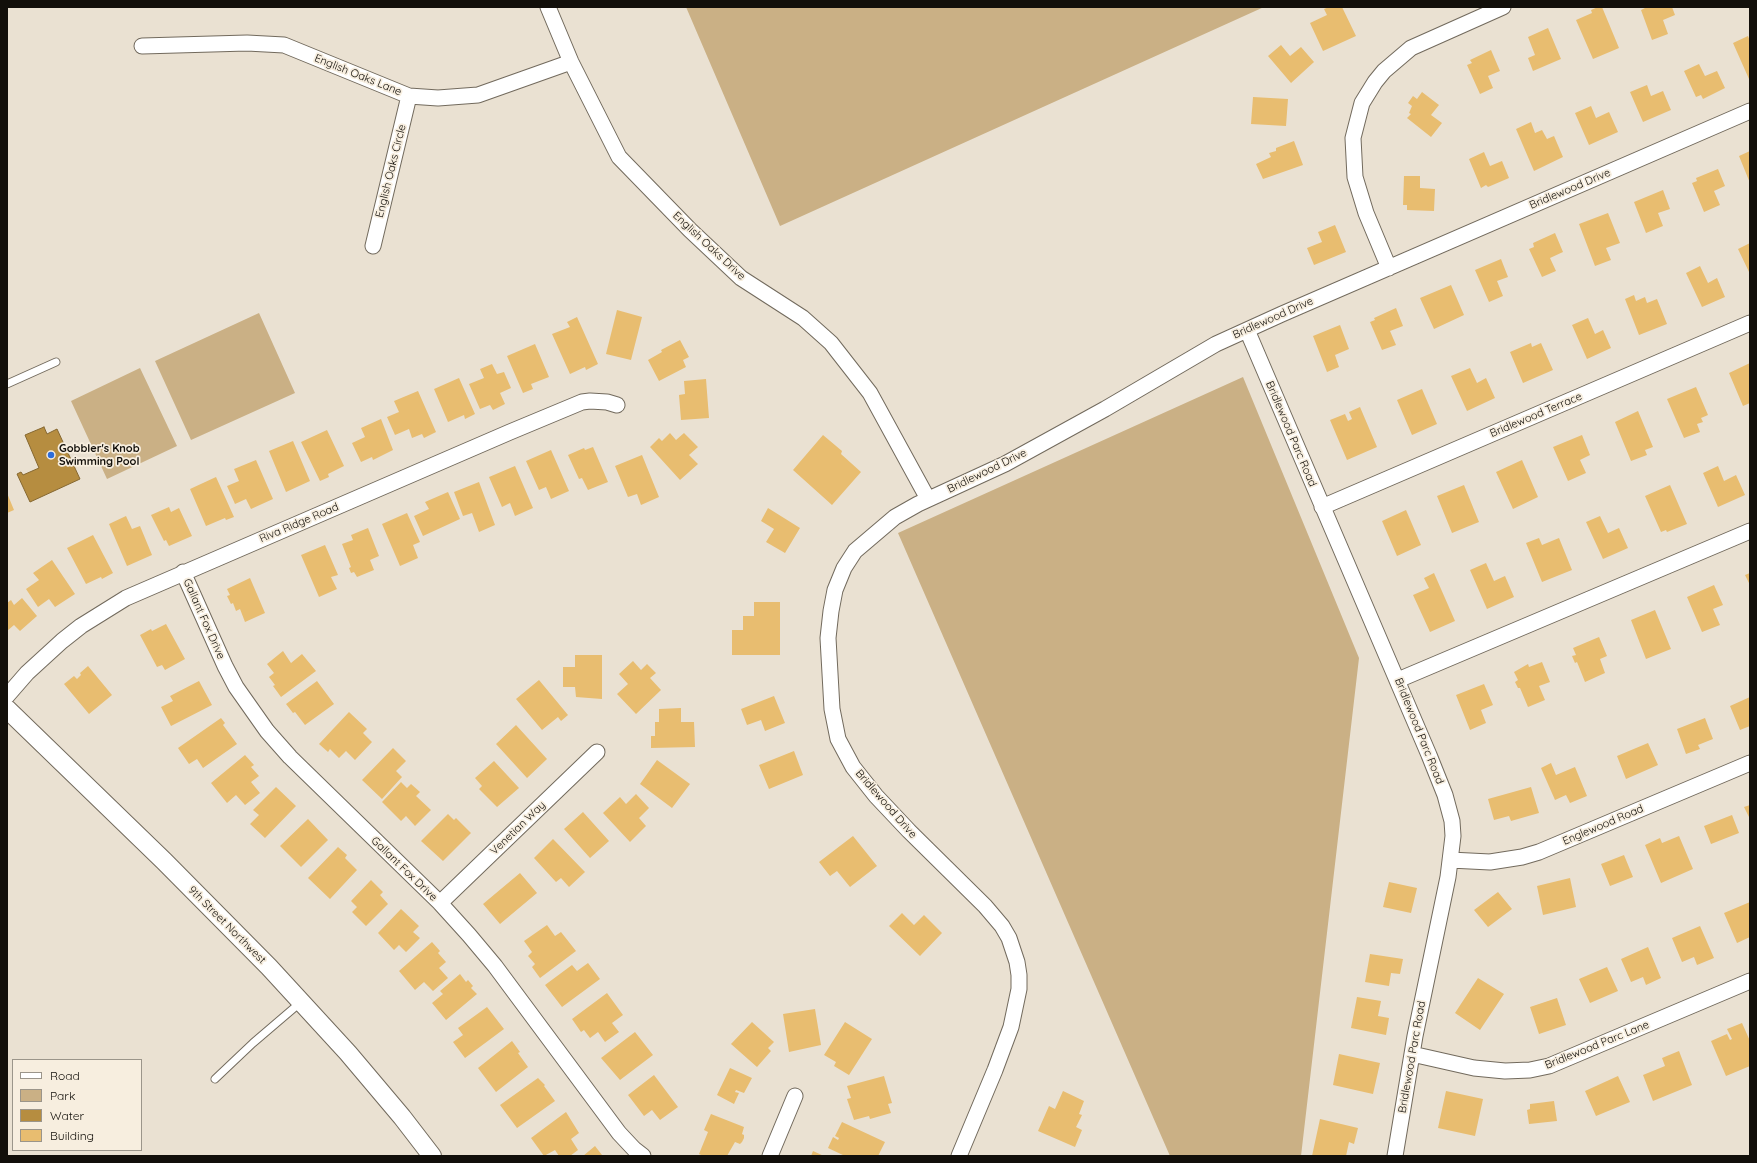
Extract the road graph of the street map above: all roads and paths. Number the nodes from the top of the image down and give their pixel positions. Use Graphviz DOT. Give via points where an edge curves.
graph roads {
  1 [pos="548,7"];
  2 [pos="1503,7"];
  3 [pos="142,46"];
  4 [pos="571,62"];
  5 [pos="409,96"];
  6 [pos="1750,111"];
  7 [pos="373,246"];
  8 [pos="1389,268"];
  9 [pos="1750,323"];
  10 [pos="1246,330"];
  11 [pos="56,362"];
  12 [pos="7,384"];
  13 [pos="617,405"];
  14 [pos="928,500"];
  15 [pos="1322,507"];
  16 [pos="1750,531"];
  17 [pos="183,572"];
  18 [pos="1398,680"];
  19 [pos="7,696"];
  20 [pos="7,709"];
  21 [pos="597,752"];
  22 [pos="1750,763"];
  23 [pos="1450,860"];
  24 [pos="440,904"];
  25 [pos="1750,981"];
  26 [pos="301,1002"];
  27 [pos="1412,1054"];
  28 [pos="215,1079"];
  29 [pos="795,1096"];
  30 [pos="432,1156"];
  31 [pos="643,1156"];
  32 [pos="770,1156"];
  33 [pos="959,1156"];
  34 [pos="1395,1156"];
  1 -- 4 [label="street, English Oaks Drive"];
  2 -- 8 [label="street" via="1411,48 1384,71 1362,103 1353,138 1354,168 1366,213"];
  3 -- 5 [label="street, English Oaks Lane" via="247,43 284,45"];
  4 -- 5 [label="street, English Oaks Lane" via="478,95 438,98"];
  4 -- 14 [label="street, English Oaks Drive" via="619,157 690,230 742,278 803,318 831,343 870,392"];
  5 -- 7 [label="street, English Oaks Circle"];
  6 -- 8 [label="street, Bridlewood Drive"];
  8 -- 10 [label="street, Bridlewood Drive"];
  9 -- 15 [label="street, Bridlewood Terrace"];
  10 -- 14 [label="street, Bridlewood Drive" via="1216,344 1005,464"];
  10 -- 15 [label="street, Bridlewood Parc Road"];
  11 -- 12 [label="lane"];
  13 -- 17 [label="street, Riva Ridge Road" via="582,402"];
  14 -- 33 [label="street, Bridlewood Drive" via="895,517 855,551 844,568 835,590 831,611 828,638 829,673 835,726 844,752 853,767 909,831 985,906 1009,938 1017,962 1019,989 1011,1027"];
  15 -- 18 [label="street, Bridlewood Parc Road"];
  16 -- 18 [label="street"];
  17 -- 19 [label="street, Riva Ridge Road" via="126,598 81,626 27,673"];
  17 -- 24 [label="street, Gallant Fox Drive" via="225,666 249,707 267,731 290,757"];
  18 -- 23 [label="street, Bridlewood Parc Road" via="1445,795 1452,821"];
  20 -- 26 [label="street, 9th Street Northwest" via="164,861"];
  21 -- 24 [label="street, Venetian Way"];
  22 -- 23 [label="street, Englewood Road" via="1522,857 1490,862"];
  23 -- 27 [label="street, Bridlewood Parc Road"];
  24 -- 31 [label="street, Gallant Fox Drive" via="495,966 619,1133"];
  25 -- 27 [label="street, Bridlewood Parc Lane" via="1548,1066 1530,1070 1474,1068"];
  26 -- 28 [label="lane"];
  26 -- 30 [label="street, 9th Street Northwest" via="348,1052"];
  27 -- 34 [label="street, Bridlewood Parc Road"];
  29 -- 32 [label="street"];
}
